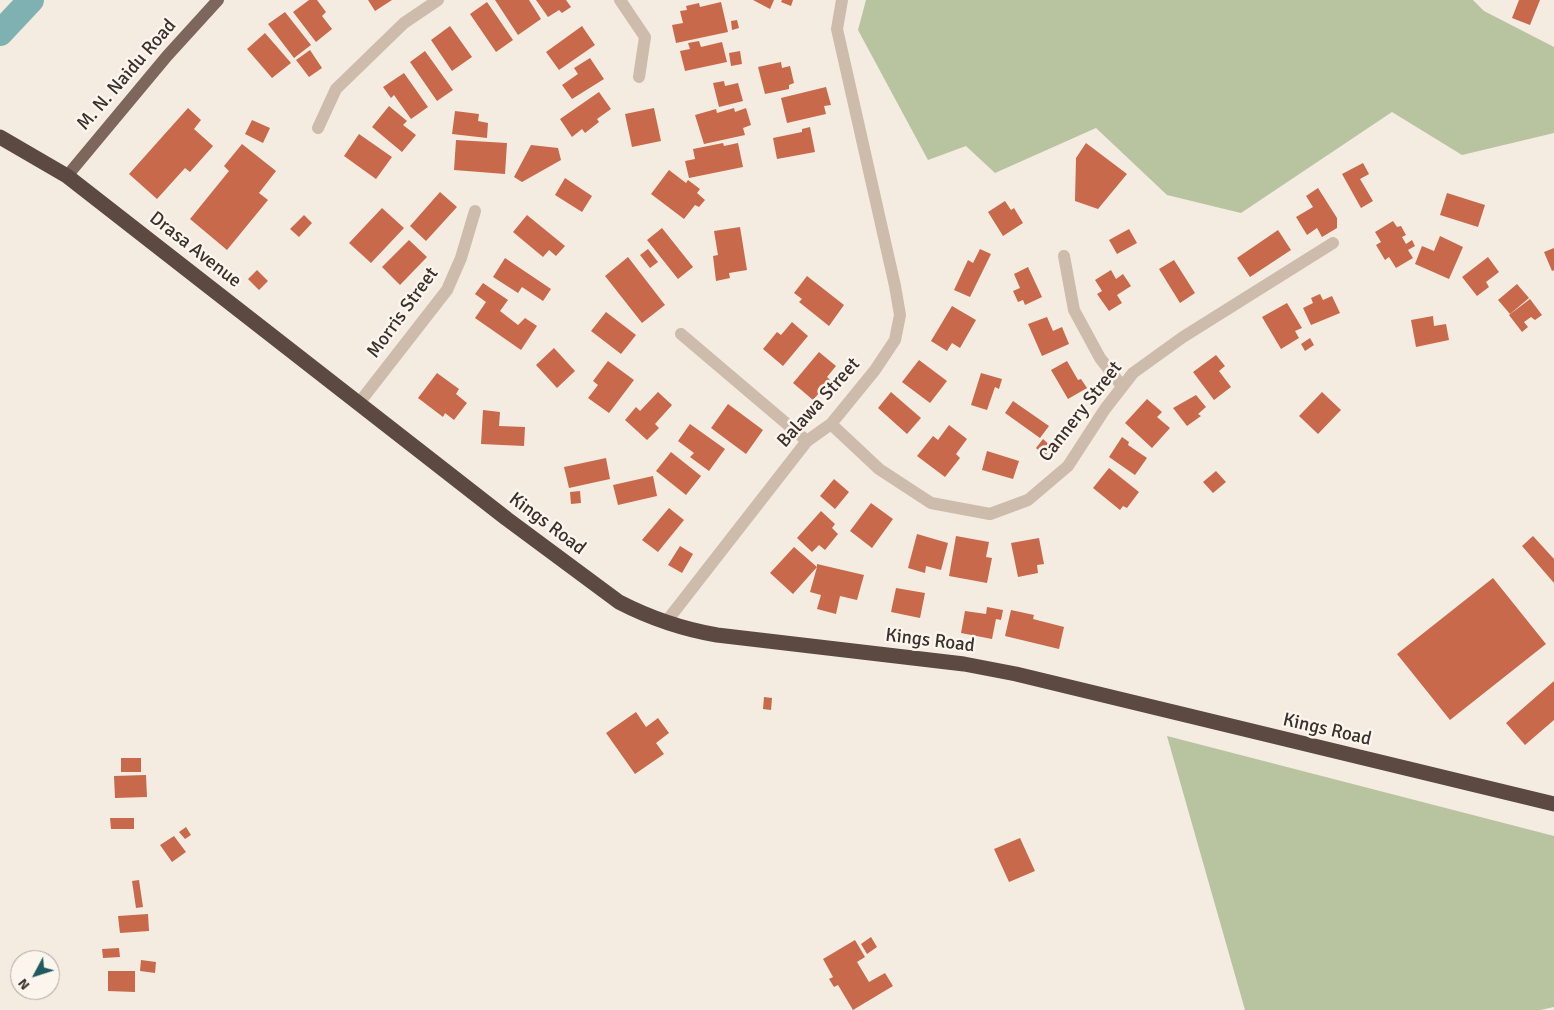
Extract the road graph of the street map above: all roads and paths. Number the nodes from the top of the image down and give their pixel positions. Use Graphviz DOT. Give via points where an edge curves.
graph roads {
  1 [pos="218,0"];
  2 [pos="438,0"];
  3 [pos="620,0"];
  4 [pos="842,0"];
  5 [pos="639,77"];
  6 [pos="318,128"];
  7 [pos="0,137"];
  8 [pos="66,176"];
  9 [pos="475,211"];
  10 [pos="1333,243"];
  11 [pos="1064,256"];
  12 [pos="680,334"];
  13 [pos="1122,386"];
  14 [pos="359,404"];
  15 [pos="831,424"];
  16 [pos="807,441"];
  17 [pos="666,622"];
  18 [pos="1554,804"];
  1 -- 8 [label="main road, M. N. Naidu Road"];
  2 -- 6 [label="street" via="404,23 336,89"];
  3 -- 5 [label="street" via="645,37"];
  4 -- 15 [label="street, Balawa Street" via="837,29 900,315 895,340"];
  7 -- 8 [label="highway, Drasa Avenue"];
  8 -- 14 [label="highway, Drasa Avenue"];
  9 -- 14 [label="street, Morris Street" via="461,258 447,290"];
  10 -- 13 [label="street, Cannery Street" via="1183,336 1133,373"];
  11 -- 13 [label="street" via="1074,310 1100,358"];
  12 -- 16 [label="street"];
  13 -- 15 [label="street, Cannery Street" via="1068,466 1028,500 990,514 931,503 879,469"];
  14 -- 17 [label="highway, Kings Road" via="619,602"];
  15 -- 16 [label="street, Balawa Street"];
  16 -- 17 [label="street, Balawa Street"];
  17 -- 18 [label="highway, Kings Road" via="717,635 964,664 1008,673"];
}
